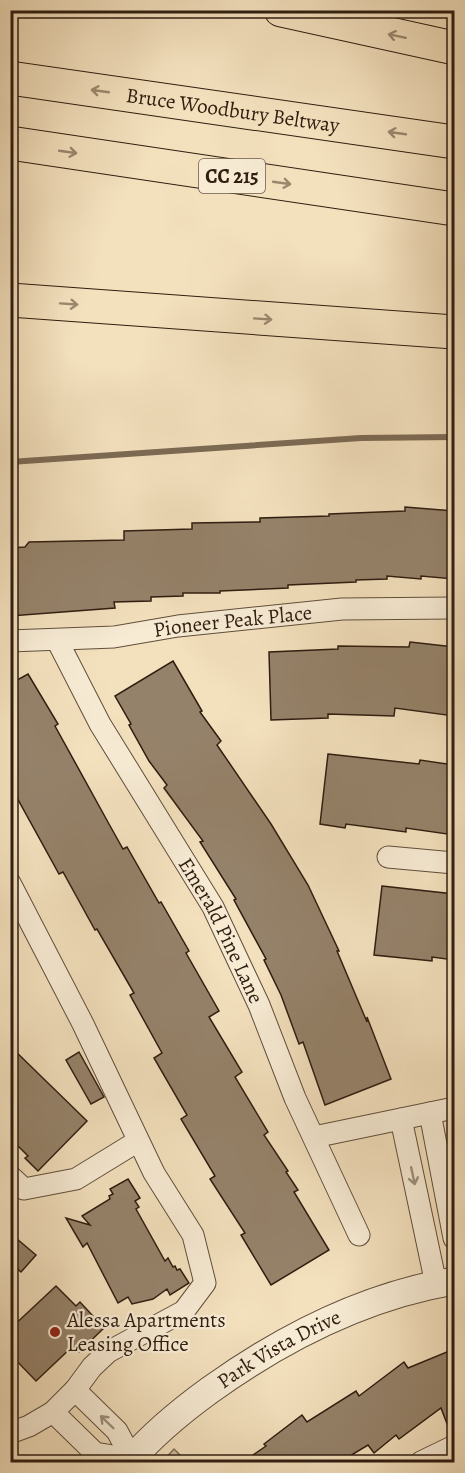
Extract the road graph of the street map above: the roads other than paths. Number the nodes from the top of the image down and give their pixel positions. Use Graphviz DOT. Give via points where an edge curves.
graph roads {
  1 [pos="281,10"];
  2 [pos="454,48"];
  3 [pos="10,78"];
  4 [pos="454,142"];
  5 [pos="10,143"];
  6 [pos="454,208"];
  7 [pos="10,300"];
  8 [pos="454,332"];
  9 [pos="454,608"];
  10 [pos="57,640"];
  11 [pos="10,641"];
  12 [pos="388,857"];
  13 [pos="454,863"];
  14 [pos="10,883"];
  15 [pos="454,1108"];
  16 [pos="430,1113"];
  17 [pos="401,1119"];
  18 [pos="314,1137"];
  19 [pos="138,1141"];
  20 [pos="10,1176"];
  21 [pos="359,1235"];
  22 [pos="454,1238"];
  23 [pos="445,1283"];
  24 [pos="75,1390"];
  25 [pos="53,1412"];
  26 [pos="10,1433"];
  27 [pos="454,1446"];
  28 [pos="133,1461"];
  29 [pos="421,1462"];
  2 -- 1 [label="highway, one-way"];
  4 -- 3 [label="highway, Bruce Woodbury Beltway, one-way"];
  5 -- 6 [label="highway, CC 215, one-way"];
  7 -- 8 [label="highway, one-way"];
  9 -- 10 [label="street, Pioneer Peak Place" via="342,609 178,626 114,637"];
  10 -- 11 [label="street, Pioneer Peak Place"];
  10 -- 18 [label="street, Emerald Pine Lane" via="100,724 213,907"];
  12 -- 13 [label="street"];
  14 -- 19 [label="street"];
  15 -- 16 [label="street"];
  16 -- 17 [label="street"];
  16 -- 22 [label="street"];
  17 -- 18 [label="street"];
  17 -- 23 [label="street, one-way"];
  18 -- 21 [label="street, Emerald Pine Lane"];
  19 -- 20 [label="street" via="76,1179 24,1189"];
  19 -- 24 [label="street" via="193,1235 205,1283 184,1311 108,1352"];
  23 -- 28 [label="street, Park Vista Drive" via="361,1305 255,1358 194,1401"];
  24 -- 25 [label="street"];
  28 -- 24 [label="street, one-way" via="117,1431"];
  25 -- 26 [label="street"];
  25 -- 28 [label="street" via="95,1453"];
  27 -- 29 [label="street"];
}
